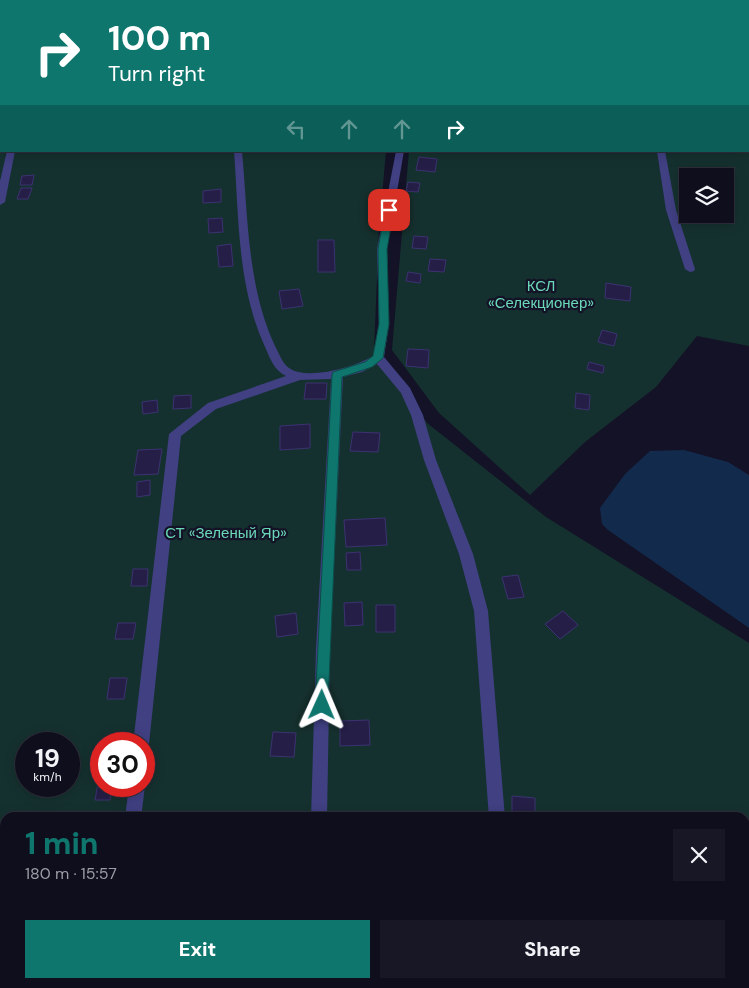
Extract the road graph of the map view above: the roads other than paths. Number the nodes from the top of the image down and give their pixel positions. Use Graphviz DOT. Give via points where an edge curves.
graph roads {
  1 [pos="11,152"];
  2 [pos="238,152"];
  3 [pos="400,152"];
  4 [pos="661,152"];
  5 [pos="0,202"];
  6 [pos="690,268"];
  7 [pos="378,358"];
  8 [pos="337,375"];
  9 [pos="296,377"];
  10 [pos="142,732"];
  11 [pos="136,797"];
  12 [pos="134,812"];
  13 [pos="319,812"];
  14 [pos="498,812"];
  1 -- 5 [label="street"];
  2 -- 9 [label="street" via="247,258 255,304 266,341 283,369"];
  3 -- 7 [label="street" via="382,249 384,324"];
  4 -- 6 [label="street" via="671,210"];
  7 -- 8 [label="street"];
  7 -- 14 [label="street" via="406,392 417,415 430,460 466,554 481,611"];
  8 -- 9 [label="street"];
  8 -- 13 [label="street" via="323,649"];
  9 -- 10 [label="street" via="212,406 175,434"];
  11 -- 12 [label="street"];
}
